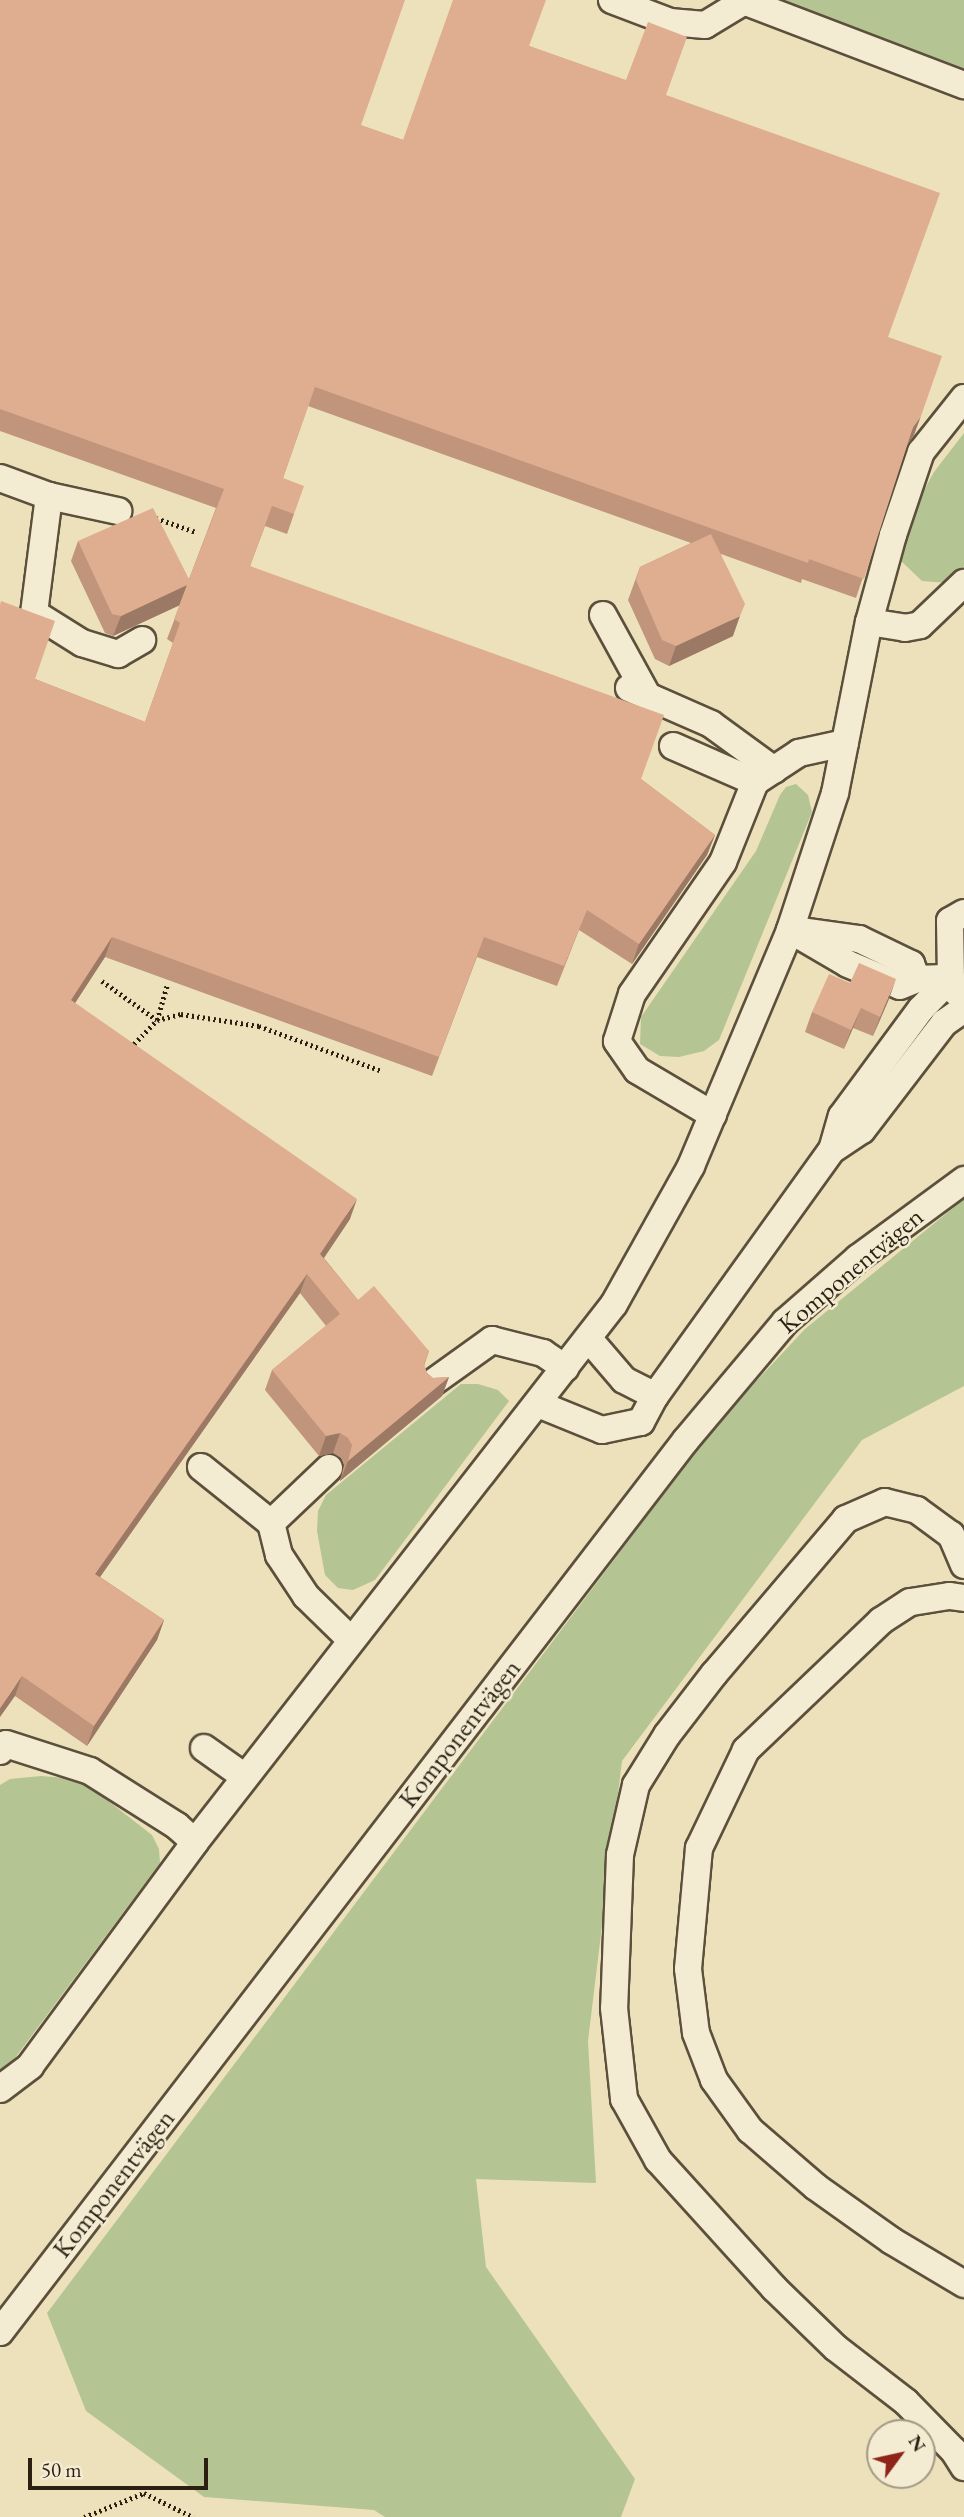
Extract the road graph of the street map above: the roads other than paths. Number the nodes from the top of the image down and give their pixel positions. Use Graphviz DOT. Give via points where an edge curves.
graph roads {
  1 [pos="612,0"];
  2 [pos="742,1"];
  3 [pos="964,85"];
  4 [pos="964,398"];
  5 [pos="0,478"];
  6 [pos="49,496"];
  7 [pos="118,511"];
  8 [pos="964,583"];
  9 [pos="603,615"];
  10 [pos="869,622"];
  11 [pos="142,640"];
  12 [pos="845,743"];
  13 [pos="673,746"];
  14 [pos="765,776"];
  15 [pos="964,913"];
  16 [pos="790,930"];
  17 [pos="951,978"];
  18 [pos="964,1008"];
  19 [pos="713,1115"];
  20 [pos="832,1150"];
  21 [pos="964,1180"];
  22 [pos="588,1338"];
  23 [pos="565,1368"];
  24 [pos="432,1383"];
  25 [pos="654,1396"];
  26 [pos="538,1404"];
  27 [pos="201,1467"];
  28 [pos="329,1468"];
  29 [pos="271,1522"];
  30 [pos="964,1565"];
  31 [pos="964,1598"];
  32 [pos="351,1640"];
  33 [pos="204,1748"];
  34 [pos="0,1751"];
  35 [pos="245,1777"];
  36 [pos="195,1842"];
  37 [pos="0,2089"];
  38 [pos="964,2284"];
  39 [pos="0,2332"];
  40 [pos="964,2467"];
  1 -- 2 [label="street" via="670,22 705,25"];
  2 -- 3 [label="street"];
  4 -- 10 [label="street" via="921,452"];
  5 -- 6 [label="street"];
  6 -- 7 [label="street"];
  6 -- 11 [label="street" via="34,612 82,643 118,654"];
  8 -- 10 [label="street" via="920,625 905,628"];
  9 -- 14 [label="street" via="638,693 711,724"];
  10 -- 12 [label="street"];
  12 -- 14 [label="street" via="799,753"];
  12 -- 16 [label="street" via="835,793"];
  13 -- 14 [label="street"];
  14 -- 19 [label="street" via="723,862 632,994 617,1041 637,1070"];
  15 -- 17 [label="street" via="950,921"];
  16 -- 17 [label="street" via="859,939 911,964 917,979"];
  16 -- 19 [label="street"];
  17 -- 18 [label="street"];
  17 -- 20 [label="street" via="922,1009 842,1116"];
  18 -- 20 [label="street" via="944,1023 862,1130"];
  19 -- 22 [label="street" via="675,1196 614,1304"];
  20 -- 25 [label="street"];
  21 -- 39 [label="street, Komponentvägen" via="858,1258 785,1322 686,1440"];
  22 -- 23 [label="street"];
  22 -- 25 [label="street" via="624,1380"];
  23 -- 24 [label="street" via="543,1353 492,1340"];
  23 -- 26 [label="street"];
  25 -- 26 [label="street" via="641,1422 602,1430"];
  26 -- 32 [label="street"];
  27 -- 29 [label="street"];
  28 -- 29 [label="street"];
  29 -- 32 [label="street" via="279,1555 306,1596"];
  30 -- 40 [label="street" via="951,1535 917,1510 885,1502 846,1519 714,1674 636,1785 620,1854 614,2008 624,2099 658,2160 774,2288 836,2347 906,2402"];
  31 -- 38 [label="street" via="910,1602 881,1622 746,1750 699,1848 688,1969 696,2033 714,2080 750,2130 816,2187 892,2241"];
  32 -- 35 [label="street"];
  33 -- 35 [label="street"];
  34 -- 36 [label="street" via="6,1744 89,1771"];
  35 -- 36 [label="street"];
  36 -- 37 [label="street" via="30,2066"];
}
